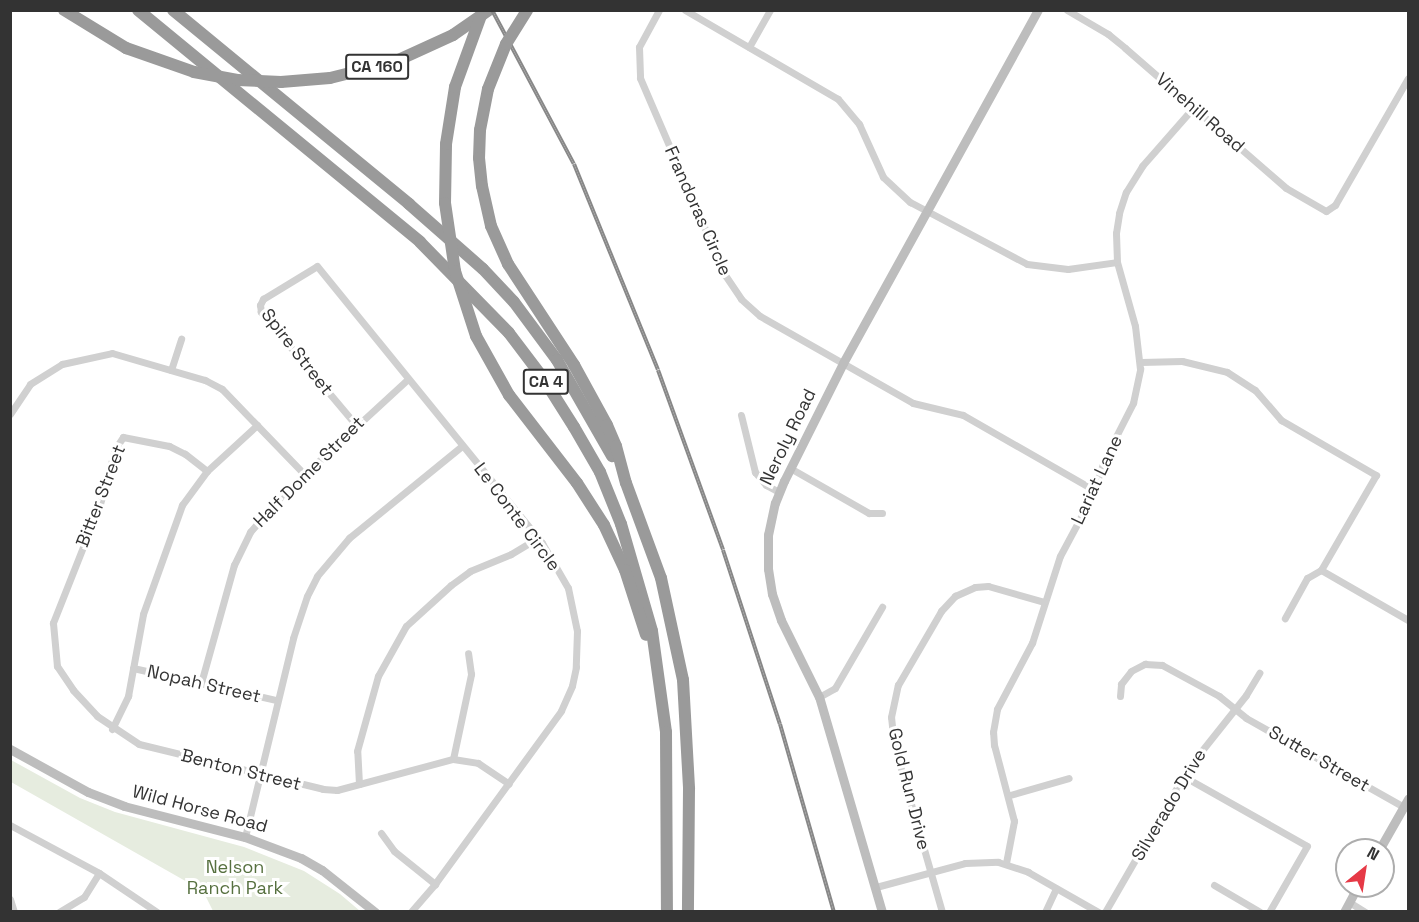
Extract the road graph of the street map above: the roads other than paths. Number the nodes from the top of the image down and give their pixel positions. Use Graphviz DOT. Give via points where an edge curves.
graph roads {
  1 [pos="64,10"];
  2 [pos="138,10"];
  3 [pos="173,10"];
  4 [pos="483,10"];
  5 [pos="489,10"];
  6 [pos="527,10"];
  7 [pos="659,10"];
  8 [pos="685,10"];
  9 [pos="770,10"];
  10 [pos="1038,10"];
  11 [pos="1067,10"];
  12 [pos="749,47"];
  13 [pos="1408,78"];
  14 [pos="1193,108"];
  15 [pos="928,212"];
  16 [pos="1117,262"];
  17 [pos="317,266"];
  18 [pos="181,339"];
  19 [pos="1141,362"];
  20 [pos="843,363"];
  21 [pos="171,370"];
  22 [pos="408,379"];
  23 [pos="10,395"];
  24 [pos="19,399"];
  25 [pos="10,414"];
  26 [pos="741,415"];
  27 [pos="257,425"];
  28 [pos="356,425"];
  29 [pos="462,446"];
  30 [pos="790,468"];
  31 [pos="207,471"];
  32 [pos="304,474"];
  33 [pos="626,483"];
  34 [pos="1094,490"];
  35 [pos="779,492"];
  36 [pos="882,513"];
  37 [pos="538,538"];
  38 [pos="1321,570"];
  39 [pos="1044,602"];
  40 [pos="59,606"];
  41 [pos="882,607"];
  42 [pos="1285,618"];
  43 [pos="1408,620"];
  44 [pos="468,653"];
  45 [pos="658,667"];
  46 [pos="133,668"];
  47 [pos="1259,673"];
  48 [pos="201,683"];
  49 [pos="1120,696"];
  50 [pos="819,697"];
  51 [pos="276,700"];
  52 [pos="1235,709"];
  53 [pos="112,729"];
  54 [pos="10,749"];
  55 [pos="453,759"];
  56 [pos="259,775"];
  57 [pos="1183,776"];
  58 [pos="1069,778"];
  59 [pos="359,784"];
  60 [pos="509,784"];
  61 [pos="1010,795"];
  62 [pos="1406,803"];
  63 [pos="10,825"];
  64 [pos="381,833"];
  65 [pos="244,837"];
  66 [pos="1386,838"];
  67 [pos="1006,863"];
  68 [pos="99,873"];
  69 [pos="931,873"];
  70 [pos="435,884"];
  71 [pos="1214,885"];
  72 [pos="876,887"];
  73 [pos="1056,888"];
  74 [pos="1351,898"];
  75 [pos="10,899"];
  76 [pos="1349,902"];
  77 [pos="14,912"];
  78 [pos="59,912"];
  79 [pos="157,912"];
  80 [pos="375,912"];
  81 [pos="411,912"];
  82 [pos="667,912"];
  83 [pos="688,912"];
  84 [pos="882,912"];
  85 [pos="942,912"];
  86 [pos="1045,912"];
  87 [pos="1098,912"];
  88 [pos="1105,912"];
  89 [pos="1260,912"];
  90 [pos="1269,912"];
  91 [pos="1344,912"];
  92 [pos="1365,912"];
  1 -- 5 [label="highway, CA 160, bridge" via="126,48 194,72 237,80 281,82 330,78 378,66 424,50"];
  2 -- 45 [label="highway, CA 4" via="420,242 509,333 543,378 600,472 639,578"];
  3 -- 33 [label="highway, CA 4" via="409,204 514,302 557,360"];
  4 -- 45 [label="highway, bridge" via="455,87 446,144 445,202 455,271 476,336 509,395 604,525 625,570"];
  6 -- 33 [label="highway, bridge" via="506,44 488,89 480,130 482,186 491,226 508,264 596,405 616,446"];
  7 -- 20 [label="street, Frandoras Circle" via="639,47 640,78 725,275 741,299 760,316"];
  8 -- 12 [label="street"];
  9 -- 12 [label="street"];
  10 -- 15 [label="street, Neroly Road"];
  11 -- 14 [label="street, Vinehill Road" via="1108,34"];
  12 -- 15 [label="street" via="838,99 859,124 884,177 906,200"];
  13 -- 14 [label="street, Vinehill Road" via="1333,208 1322,210 1286,188"];
  14 -- 16 [label="street, Lariat Lane" via="1142,166 1126,192 1116,233"];
  15 -- 16 [label="street" via="1027,264 1068,269"];
  15 -- 20 [label="street, Neroly Road"];
  16 -- 19 [label="street, Lariat Lane"];
  17 -- 22 [label="street, Le Conte Circle"];
  17 -- 28 [label="street, Spire Street" via="264,299 261,312"];
  18 -- 21 [label="street"];
  19 -- 34 [label="street, Lariat Lane" via="1133,403 1105,458"];
  19 -- 38 [label="street" via="1190,362 1227,372 1255,390 1281,420 1376,475"];
  20 -- 30 [label="street, Neroly Road"];
  20 -- 34 [label="street, Frandoras Circle" via="913,403 963,416"];
  21 -- 24 [label="street" via="112,353 87,357 62,364 30,384"];
  21 -- 27 [label="street" via="222,389"];
  22 -- 28 [label="street, Half Dome Street"];
  22 -- 29 [label="street, Le Conte Circle"];
  23 -- 24 [label="street"];
  24 -- 25 [label="street"];
  26 -- 35 [label="street" via="755,472"];
  27 -- 31 [label="street"];
  27 -- 32 [label="street"];
  28 -- 32 [label="street, Half Dome Street"];
  29 -- 37 [label="street, Le Conte Circle"];
  29 -- 51 [label="street" via="331,557 307,596"];
  30 -- 35 [label="street, Neroly Road"];
  30 -- 36 [label="street" via="869,513"];
  31 -- 40 [label="street, Bitter Street" via="169,446 123,437"];
  31 -- 46 [label="street" via="177,518 144,614"];
  32 -- 48 [label="street, Half Dome Street" via="262,515 241,547"];
  33 -- 83 [label="highway, CA 4" via="661,578 683,680"];
  34 -- 39 [label="street, Lariat Lane" via="1060,556"];
  35 -- 50 [label="street, Neroly Road" via="768,535 770,584 778,613"];
  37 -- 59 [label="street" via="470,571 406,626 378,676 357,751"];
  37 -- 60 [label="street, Le Conte Circle" via="568,588 578,651 566,702"];
  38 -- 42 [label="street" via="1307,578"];
  38 -- 43 [label="street"];
  39 -- 61 [label="street, Lariat Lane" via="1032,643 1000,700 994,721 994,745"];
  39 -- 69 [label="street, Gold Run Drive" via="987,586 955,596 941,611 898,685 891,731"];
  40 -- 53 [label="street, Benton Street" via="53,623 57,666 73,690"];
  41 -- 50 [label="street" via="836,688"];
  44 -- 55 [label="street" via="471,674"];
  45 -- 82 [label="highway, CA 4" via="666,732"];
  46 -- 48 [label="street, Nopah Street"];
  46 -- 53 [label="street" via="125,705"];
  47 -- 52 [label="street, Silverado Drive"];
  48 -- 51 [label="street, Nopah Street"];
  49 -- 52 [label="street, Sutter Street" via="1121,684 1131,671 1153,663 1219,696"];
  50 -- 72 [label="street, Neroly Road"];
  51 -- 56 [label="street"];
  52 -- 57 [label="street, Silverado Drive"];
  52 -- 62 [label="street, Sutter Street"];
  53 -- 56 [label="street, Benton Street" via="139,744"];
  54 -- 65 [label="street, Wild Horse Road" via="88,792 123,806"];
  55 -- 59 [label="street, Benton Street"];
  55 -- 60 [label="street, Benton Street" via="478,763"];
  56 -- 59 [label="street, Benton Street" via="323,789 338,790"];
  56 -- 65 [label="street"];
  57 -- 88 [label="street, Silverado Drive"];
  57 -- 90 [label="street" via="1307,846"];
  58 -- 61 [label="street"];
  60 -- 70 [label="street, Le Conte Circle"];
  61 -- 67 [label="street, Lariat Lane" via="1014,831"];
  62 -- 66 [label="street"];
  63 -- 68 [label="street"];
  64 -- 70 [label="street" via="394,851"];
  65 -- 80 [label="street, Wild Horse Road" via="279,848 315,866"];
  67 -- 69 [label="street" via="979,861"];
  67 -- 73 [label="street"];
  68 -- 78 [label="street" via="84,897"];
  68 -- 79 [label="street"];
  69 -- 72 [label="street"];
  69 -- 85 [label="street, Gold Run Drive"];
  70 -- 81 [label="street, Le Conte Circle"];
  71 -- 89 [label="street"];
  72 -- 84 [label="street, Neroly Road"];
  73 -- 86 [label="street"];
  73 -- 87 [label="street"];
  74 -- 76 [label="street"];
  75 -- 77 [label="street"];
  76 -- 91 [label="street"];
  76 -- 92 [label="street"];
}
